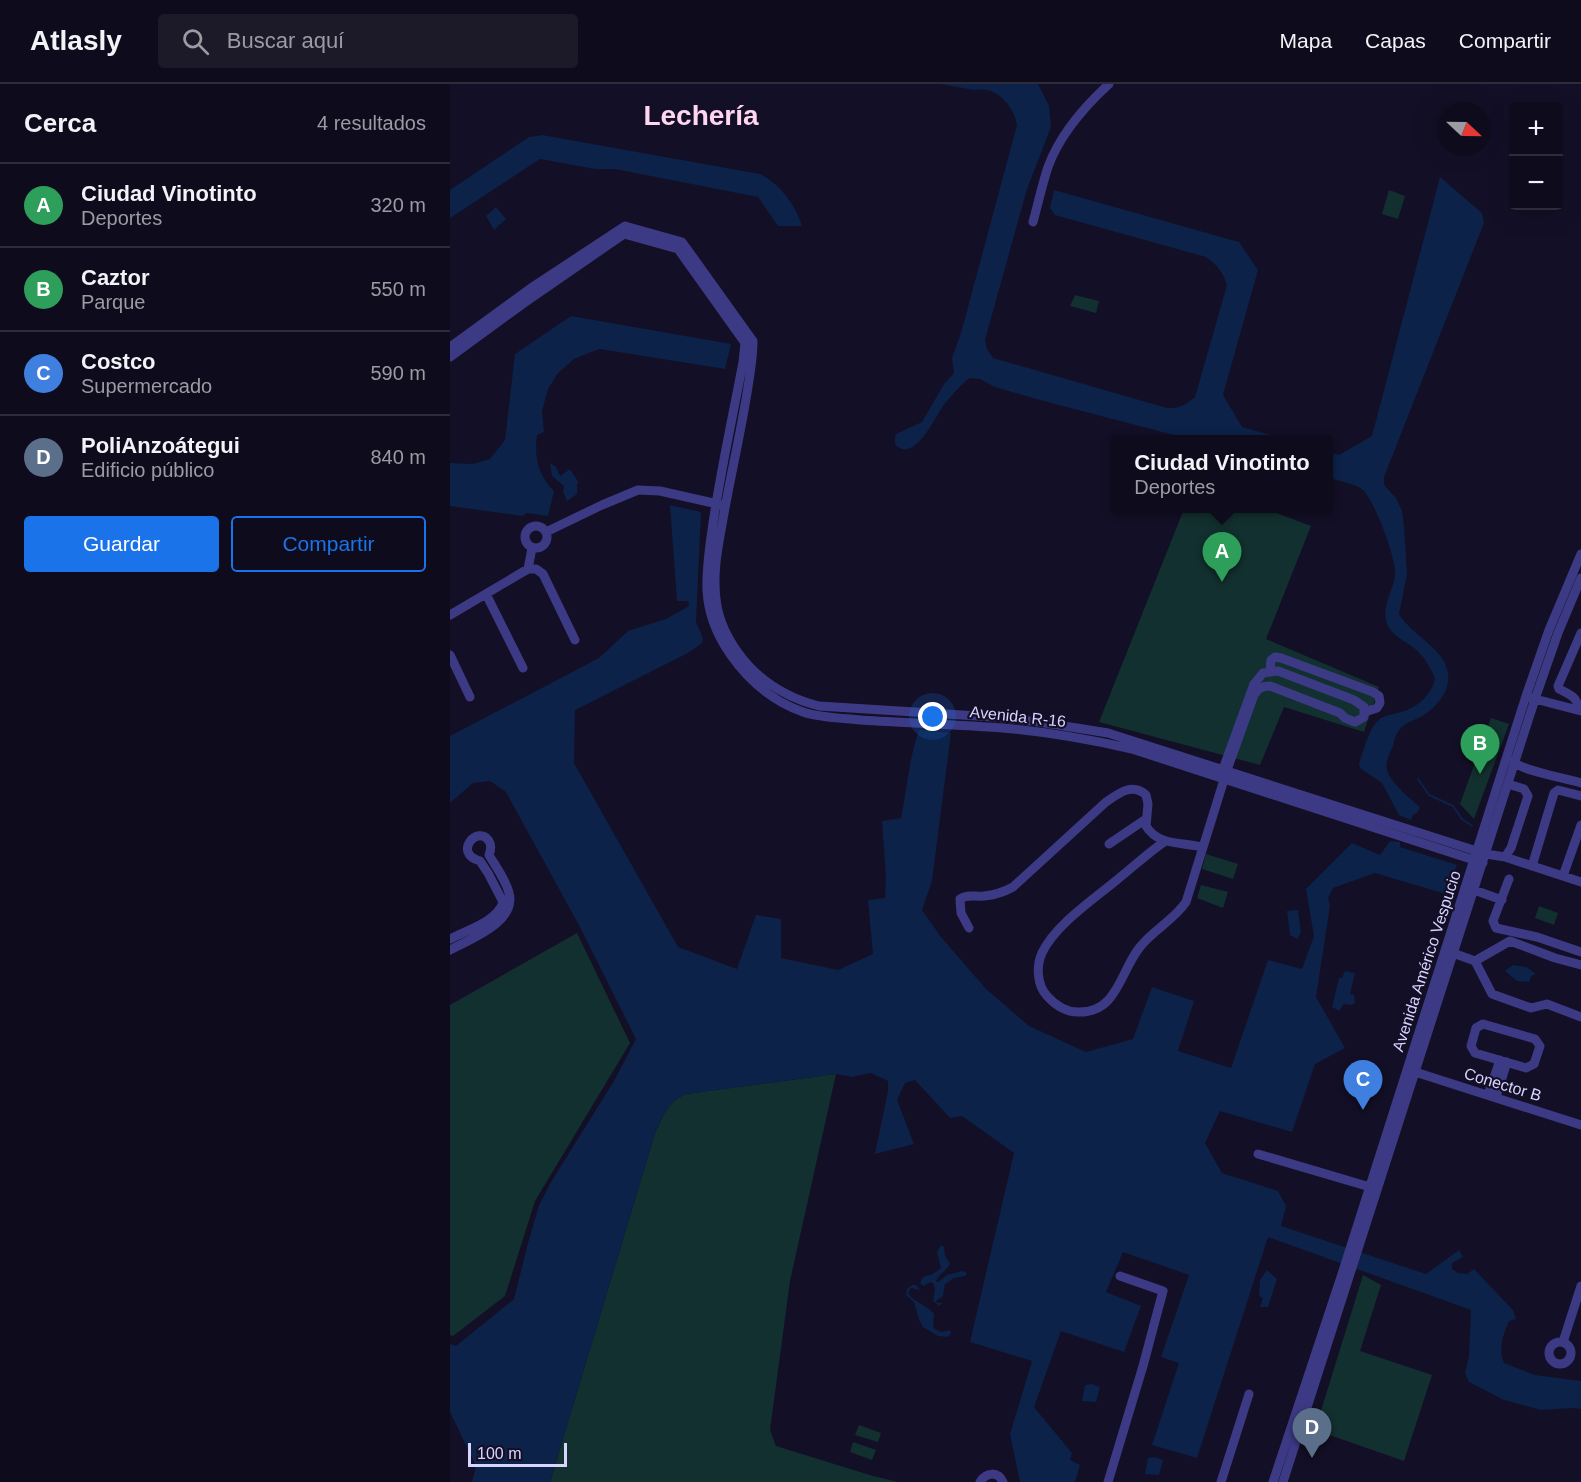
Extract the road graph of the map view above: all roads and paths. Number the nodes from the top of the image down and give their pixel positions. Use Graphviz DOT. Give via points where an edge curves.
graph roads {
  1 [pos="1109,84"];
  2 [pos="1033,222"];
  3 [pos="544,284"];
  4 [pos="450,347"];
  5 [pos="450,357"];
  6 [pos="720,505"];
  7 [pos="546,532"];
  8 [pos="535,548"];
  9 [pos="1580,557"];
  10 [pos="532,569"];
  11 [pos="1581,578"];
  12 [pos="486,594"];
  13 [pos="450,615"];
  14 [pos="1581,633"];
  15 [pos="575,640"];
  16 [pos="450,655"];
  17 [pos="523,668"];
  18 [pos="1270,670"];
  19 [pos="470,697"];
  20 [pos="1531,698"];
  21 [pos="1580,711"];
  22 [pos="1365,712"];
  23 [pos="1508,754"];
  24 [pos="1515,764"];
  25 [pos="1225,773"];
  26 [pos="1581,783"];
  27 [pos="1508,784"];
  28 [pos="1581,796"];
  29 [pos="1146,819"];
  30 [pos="1581,825"];
  31 [pos="1164,842"];
  32 [pos="1109,844"];
  33 [pos="1202,848"];
  34 [pos="489,855"];
  35 [pos="1480,857"];
  36 [pos="1506,857"];
  37 [pos="480,861"];
  38 [pos="1532,866"];
  39 [pos="1563,876"];
  40 [pos="1509,879"];
  41 [pos="1581,882"];
  42 [pos="1474,891"];
  43 [pos="1502,900"];
  44 [pos="969,928"];
  45 [pos="451,944"];
  46 [pos="1449,952"];
  47 [pos="1581,952"];
  48 [pos="1475,961"];
  49 [pos="1581,965"];
  50 [pos="1581,1017"];
  51 [pos="1504,1061"];
  52 [pos="1411,1071"];
  53 [pos="1492,1096"];
  54 [pos="1581,1125"];
  55 [pos="1258,1154"];
  56 [pos="1370,1187"];
  57 [pos="1357,1243"];
  58 [pos="1347,1272"];
  59 [pos="1120,1276"];
  60 [pos="1581,1286"];
  61 [pos="1563,1342"];
  62 [pos="1249,1394"];
  63 [pos="981,1482"];
  64 [pos="1003,1482"];
  65 [pos="1108,1482"];
  66 [pos="1221,1482"];
  67 [pos="1273,1482"];
  68 [pos="1282,1482"];
  1 -- 2 [label="street" via="1077,116 1059,144 1048,165"];
  3 -- 4 [label="street"];
  3 -- 5 [label="street"];
  3 -- 6 [label="street, Avenida R-16" via="625,226 682,242 753,352 742,424"];
  6 -- 7 [label="street" via="638,490"];
  6 -- 25 [label="street, Avenida R-16" via="715,585 726,632 745,661 768,683 818,711 937,713 1076,727 1129,738"];
  7 -- 8 [label="street" via="546,544"];
  7 -- 8 [label="street" via="537,526 528,530 525,539"];
  8 -- 10 [label="street"];
  9 -- 20 [label="street, Avenida Américo Vespucio" via="1549,630"];
  10 -- 12 [label="street"];
  10 -- 15 [label="street" via="543,574"];
  11 -- 20 [label="street, Avenida Américo Vespucio"];
  12 -- 13 [label="street"];
  12 -- 17 [label="street"];
  14 -- 21 [label="street" via="1558,686 1574,696"];
  16 -- 19 [label="street"];
  18 -- 22 [label="street" via="1354,700"];
  18 -- 22 [label="street" via="1271,660 1281,658 1373,692 1380,703"];
  18 -- 25 [label="street" via="1254,684"];
  20 -- 21 [label="street"];
  20 -- 23 [label="street, Avenida Américo Vespucio"];
  20 -- 24 [label="street, Avenida Américo Vespucio"];
  22 -- 25 [label="street" via="1360,721 1350,721 1340,713 1264,686 1254,695"];
  23 -- 24 [label="street"];
  23 -- 35 [label="street, Avenida Américo Vespucio"];
  24 -- 26 [label="street"];
  24 -- 27 [label="street, Avenida Américo Vespucio"];
  25 -- 33 [label="street"];
  25 -- 35 [label="street, Avenida R-16"];
  27 -- 35 [label="street, Avenida Américo Vespucio"];
  27 -- 36 [label="street" via="1524,789 1528,796"];
  28 -- 38 [label="street" via="1563,790 1554,793"];
  29 -- 31 [label="street" via="1149,831"];
  29 -- 32 [label="street"];
  29 -- 44 [label="street" via="1146,795 1136,789 1123,791 1014,887 983,897 960,899 961,913"];
  30 -- 39 [label="street"];
  31 -- 33 [label="street"];
  31 -- 33 [label="street" via="1059,930 1041,954 1042,988 1061,1009 1094,1011 1111,998 1132,957 1186,902"];
  34 -- 37 [label="street"];
  34 -- 37 [label="street" via="490,842 474,837 467,848 473,859"];
  34 -- 45 [label="street" via="509,891 508,909 497,924"];
  35 -- 36 [label="street, Avenida R-16"];
  35 -- 42 [label="street, Avenida Américo Vespucio"];
  35 -- 46 [label="street, Avenida Américo Vespucio"];
  36 -- 38 [label="street, Avenida R-16"];
  37 -- 45 [label="street" via="500,894 501,908"];
  38 -- 39 [label="street, Avenida R-16"];
  39 -- 41 [label="street, Avenida R-16"];
  40 -- 43 [label="street"];
  42 -- 43 [label="street"];
  42 -- 46 [label="street, Avenida Américo Vespucio"];
  43 -- 47 [label="street" via="1493,921 1496,928"];
  46 -- 48 [label="street"];
  46 -- 52 [label="street, Avenida Américo Vespucio"];
  48 -- 49 [label="street" via="1510,941"];
  48 -- 50 [label="street" via="1492,994 1530,1008 1547,1004"];
  51 -- 51 [label="street" via="1526,1068 1534,1064 1540,1046 1535,1039 1483,1024 1476,1028 1471,1046 1475,1053"];
  51 -- 53 [label="street"];
  52 -- 53 [label="street, Conector B"];
  52 -- 56 [label="street, Avenida Américo Vespucio"];
  52 -- 57 [label="street, Avenida Américo Vespucio"];
  53 -- 54 [label="street, Conector B"];
  55 -- 56 [label="street"];
  56 -- 57 [label="street, Avenida Américo Vespucio"];
  57 -- 58 [label="street, Avenida Américo Vespucio"];
  58 -- 67 [label="street, Avenida Américo Vespucio"];
  58 -- 68 [label="street, Avenida Américo Vespucio"];
  59 -- 65 [label="street" via="1163,1292"];
  60 -- 61 [label="street"];
  62 -- 66 [label="street"];
  63 -- 64 [label="street" via="991,1473"];
}
